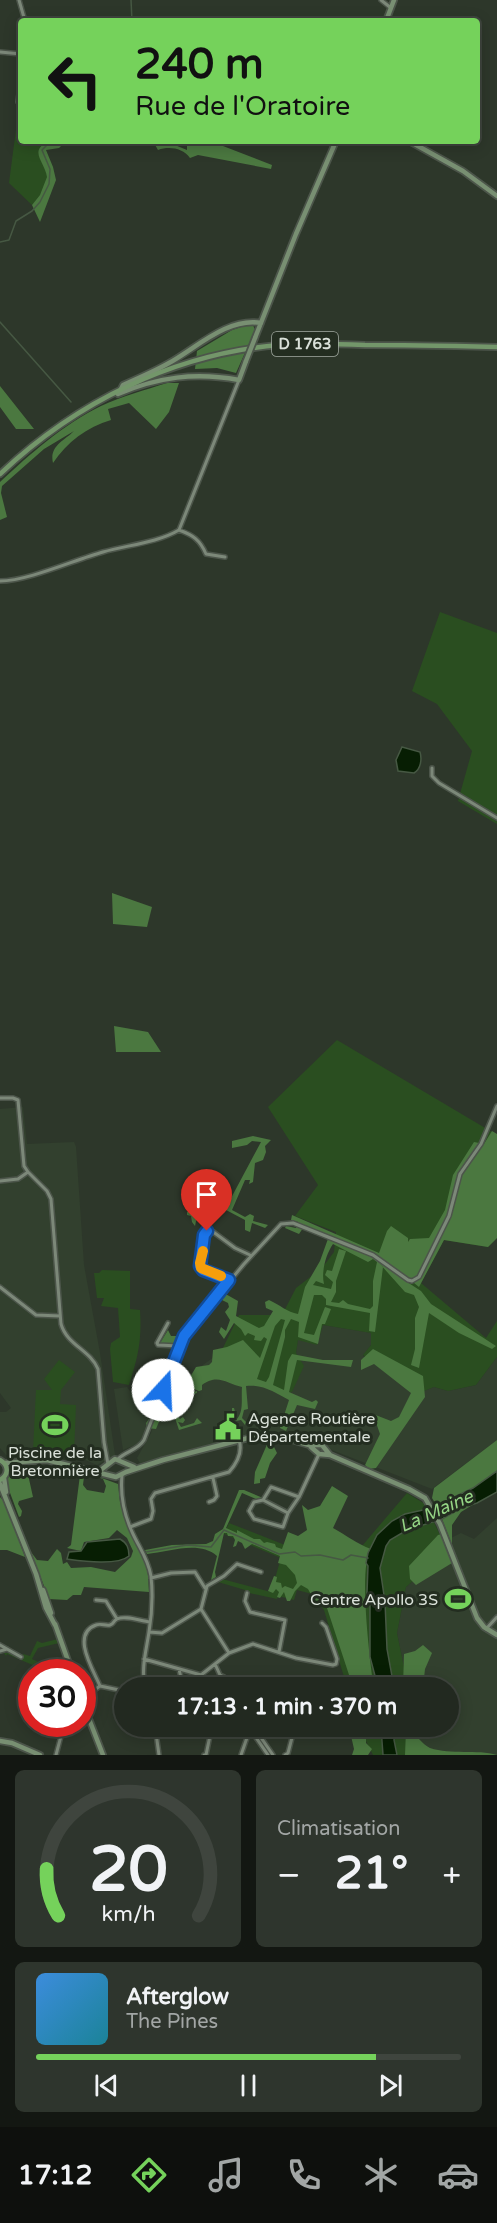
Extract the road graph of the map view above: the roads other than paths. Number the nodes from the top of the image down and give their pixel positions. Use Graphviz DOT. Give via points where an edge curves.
graph roads {
  1 [pos="19,0"];
  2 [pos="381,0"];
  3 [pos="394,0"];
  4 [pos="391,8"];
  5 [pos="24,18"];
  6 [pos="387,18"];
  7 [pos="0,52"];
  8 [pos="18,54"];
  9 [pos="335,144"];
  10 [pos="414,144"];
  11 [pos="497,196"];
  12 [pos="261,323"];
  13 [pos="497,347"];
  14 [pos="238,380"];
  15 [pos="120,389"];
  16 [pos="112,394"];
  17 [pos="0,474"];
  18 [pos="179,530"];
  19 [pos="225,557"];
  20 [pos="0,581"];
  21 [pos="432,768"];
  22 [pos="497,818"];
  23 [pos="0,1098"];
  24 [pos="497,1106"];
  25 [pos="28,1172"];
  26 [pos="0,1181"];
  27 [pos="251,1255"];
  28 [pos="229,1280"];
  29 [pos="0,1287"];
  30 [pos="60,1316"];
  31 [pos="168,1323"];
  32 [pos="179,1346"];
  33 [pos="239,1439"];
  34 [pos="309,1445"];
  35 [pos="106,1451"];
  36 [pos="320,1452"];
  37 [pos="2,1461"];
  38 [pos="120,1461"];
  39 [pos="18,1463"];
  40 [pos="108,1464"];
  41 [pos="140,1467"];
  42 [pos="7,1469"];
  43 [pos="94,1472"];
  44 [pos="110,1475"];
  45 [pos="121,1475"];
  46 [pos="213,1478"];
  47 [pos="2,1479"];
  48 [pos="0,1484"];
  49 [pos="299,1497"];
  50 [pos="7,1498"];
  51 [pos="263,1500"];
  52 [pos="209,1502"];
  53 [pos="288,1513"];
  54 [pos="130,1527"];
  55 [pos="261,1572"];
  56 [pos="151,1578"];
  57 [pos="206,1589"];
  58 [pos="247,1593"];
  59 [pos="96,1600"];
  60 [pos="201,1609"];
  61 [pos="497,1617"];
  62 [pos="117,1619"];
  63 [pos="150,1623"];
  64 [pos="322,1623"];
  65 [pos="486,1629"];
  66 [pos="149,1632"];
  67 [pos="497,1635"];
  68 [pos="0,1645"];
  69 [pos="7,1649"];
  70 [pos="0,1651"];
  71 [pos="279,1652"];
  72 [pos="229,1653"];
  73 [pos="21,1657"];
  74 [pos="67,1659"];
  75 [pos="144,1659"];
  76 [pos="215,1664"];
  77 [pos="179,1669"];
  78 [pos="201,1675"];
  79 [pos="143,1677"];
  80 [pos="181,1677"];
  81 [pos="224,1677"];
  82 [pos="100,1686"];
  83 [pos="96,1689"];
  84 [pos="114,1689"];
  85 [pos="211,1730"];
  86 [pos="96,1736"];
  87 [pos="62,1737"];
  88 [pos="157,1737"];
  89 [pos="210,1737"];
  90 [pos="247,1737"];
  91 [pos="256,1737"];
  92 [pos="258,1737"];
  93 [pos="292,1737"];
  94 [pos="0,1741"];
  95 [pos="40,1755"];
  96 [pos="56,1755"];
  97 [pos="103,1755"];
  98 [pos="159,1755"];
  99 [pos="204,1755"];
  100 [pos="241,1755"];
  101 [pos="268,1755"];
  102 [pos="273,1755"];
  103 [pos="285,1755"];
  1 -- 5 [label="street"];
  2 -- 4 [label="street"];
  3 -- 4 [label="main road"];
  4 -- 6 [label="main road"];
  7 -- 8 [label="street"];
  9 -- 12 [label="main road"];
  10 -- 11 [label="main road"];
  12 -- 14 [label="main road, bridge"];
  12 -- 15 [label="main road" via="246,322 218,333"];
  13 -- 15 [label="main road, D 1763" via="302,344 254,348 184,364"];
  14 -- 16 [label="main road" via="206,375 172,377"];
  14 -- 18 [label="street"];
  15 -- 16 [label="main road, D 1763"];
  16 -- 17 [label="main road, D 1763" via="52,430"];
  18 -- 19 [label="street" via="194,536 206,555"];
  18 -- 20 [label="street"];
  21 -- 22 [label="street" via="432,776 439,783"];
  23 -- 25 [label="street" via="15,1098 19,1104"];
  24 -- 27 [label="street" via="481,1144 460,1174 449,1216 416,1280 408,1280 373,1255 289,1222 276,1228"];
  25 -- 26 [label="street" via="18,1179"];
  25 -- 30 [label="street" via="51,1199"];
  27 -- 28 [label="street"];
  27 -- 28 [label="street" via="212,1231 206,1232 200,1266"];
  28 -- 32 [label="street"];
  29 -- 30 [label="street" via="36,1315"];
  30 -- 35 [label="street" via="70,1341 98,1369"];
  31 -- 32 [label="street" via="157,1343"];
  32 -- 38 [label="street" via="144,1440"];
  33 -- 34 [label="main road" via="272,1436"];
  33 -- 41 [label="main road"];
  33 -- 46 [label="street" via="241,1449 235,1465"];
  34 -- 36 [label="main road"];
  34 -- 36 [label="main road" via="322,1445"];
  35 -- 38 [label="street"];
  35 -- 40 [label="street"];
  36 -- 49 [label="street"];
  36 -- 65 [label="main road" via="420,1494 429,1503 474,1613"];
  37 -- 39 [label="main road"];
  37 -- 42 [label="main road"];
  38 -- 40 [label="main road"];
  38 -- 41 [label="main road"];
  38 -- 45 [label="main road"];
  39 -- 42 [label="main road"];
  39 -- 43 [label="main road" via="47,1460"];
  40 -- 43 [label="main road"];
  40 -- 44 [label="main road"];
  41 -- 45 [label="main road"];
  42 -- 47 [label="main road"];
  43 -- 44 [label="main road"];
  44 -- 45 [label="main road"];
  45 -- 54 [label="street"];
  46 -- 52 [label="street" via="217,1496"];
  46 -- 54 [label="street" via="155,1493 151,1499 151,1519"];
  47 -- 50 [label="main road"];
  48 -- 50 [label="main road"];
  49 -- 51 [label="street" via="270,1487"];
  49 -- 53 [label="street"];
  50 -- 74 [label="main road"];
  51 -- 53 [label="street"];
  51 -- 53 [label="street" via="252,1504 249,1511 254,1518 283,1527"];
  54 -- 56 [label="street" via="146,1556"];
  55 -- 57 [label="street" via="237,1564"];
  56 -- 57 [label="street" via="195,1572"];
  56 -- 63 [label="street"];
  57 -- 60 [label="street"];
  58 -- 71 [label="street" via="245,1601 250,1612 285,1620"];
  59 -- 62 [label="street" via="106,1601"];
  60 -- 66 [label="street" via="162,1633"];
  60 -- 72 [label="street"];
  61 -- 65 [label="street"];
  62 -- 63 [label="street"];
  62 -- 82 [label="street" via="111,1624 94,1625 84,1636"];
  63 -- 66 [label="street"];
  64 -- 71 [label="street" via="336,1664"];
  65 -- 67 [label="main road"];
  66 -- 75 [label="street"];
  68 -- 69 [label="street"];
  69 -- 70 [label="street"];
  69 -- 73 [label="street"];
  71 -- 72 [label="street" via="253,1644"];
  72 -- 76 [label="street"];
  75 -- 77 [label="street"];
  75 -- 79 [label="street"];
  76 -- 78 [label="street"];
  76 -- 81 [label="street"];
  77 -- 78 [label="street"];
  77 -- 80 [label="street"];
  82 -- 83 [label="street"];
  82 -- 84 [label="street"];
  85 -- 85 [label="street" via="183,1732 182,1728"];
  86 -- 97 [label="main road"];
  87 -- 96 [label="street"];
  88 -- 98 [label="street"];
  89 -- 99 [label="street"];
  90 -- 100 [label="street"];
  91 -- 101 [label="street"];
  92 -- 102 [label="street"];
  93 -- 103 [label="street"];
  94 -- 95 [label="main road"];
}
